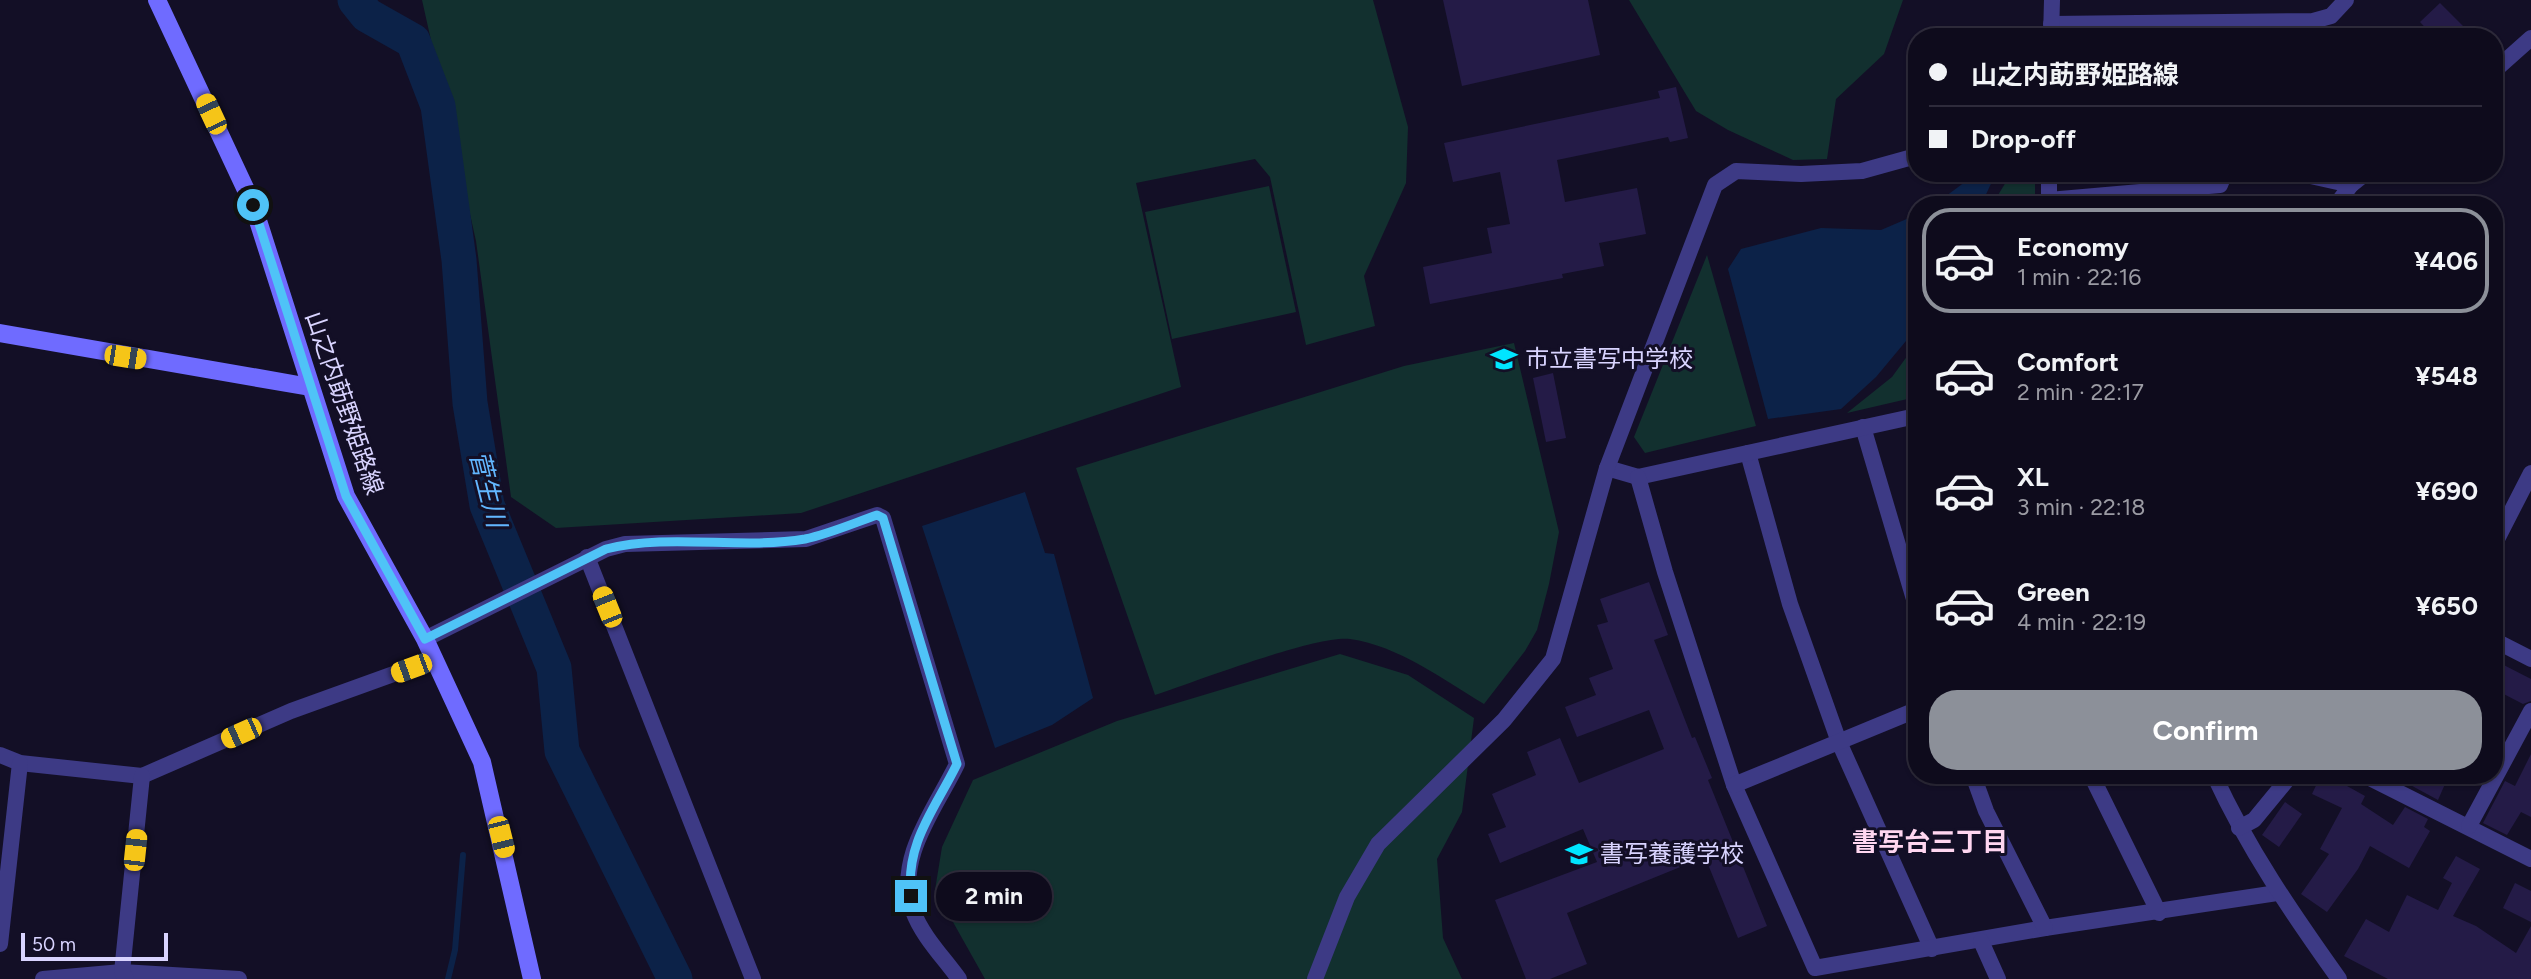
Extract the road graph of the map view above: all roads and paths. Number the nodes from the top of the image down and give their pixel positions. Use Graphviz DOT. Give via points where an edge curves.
graph roads {
  1 [pos="157,0"];
  2 [pos="2052,0"];
  3 [pos="2346,0"];
  4 [pos="2051,28"];
  5 [pos="2233,28"];
  6 [pos="2531,38"];
  7 [pos="2503,63"];
  8 [pos="1908,158"];
  9 [pos="2221,182"];
  10 [pos="2338,182"];
  11 [pos="2355,182"];
  12 [pos="2351,185"];
  13 [pos="2174,196"];
  14 [pos="2343,196"];
  15 [pos="0,333"];
  16 [pos="310,387"];
  17 [pos="1908,418"];
  18 [pos="1863,427"];
  19 [pos="1748,453"];
  20 [pos="1607,468"];
  21 [pos="2531,472"];
  22 [pos="1638,477"];
  23 [pos="2503,527"];
  24 [pos="583,559"];
  25 [pos="1908,579"];
  26 [pos="425,639"];
  27 [pos="2503,645"];
  28 [pos="435,659"];
  29 [pos="2531,659"];
  30 [pos="2531,711"];
  31 [pos="1908,713"];
  32 [pos="1839,742"];
  33 [pos="0,755"];
  34 [pos="20,763"];
  35 [pos="2503,763"];
  36 [pos="142,776"];
  37 [pos="1976,784"];
  38 [pos="2095,784"];
  39 [pos="2218,784"];
  40 [pos="2284,784"];
  41 [pos="2383,784"];
  42 [pos="2492,784"];
  43 [pos="1734,785"];
  44 [pos="2469,826"];
  45 [pos="2239,828"];
  46 [pos="2531,859"];
  47 [pos="2277,893"];
  48 [pos="2159,913"];
  49 [pos="2045,928"];
  50 [pos="1981,941"];
  51 [pos="0,944"];
  52 [pos="1932,949"];
  53 [pos="1817,974"];
  54 [pos="124,976"];
  55 [pos="43,979"];
  56 [pos="239,979"];
  57 [pos="532,979"];
  58 [pos="753,979"];
  59 [pos="959,979"];
  60 [pos="1315,979"];
  61 [pos="1998,979"];
  62 [pos="2339,979"];
  1 -- 16 [label="main road, 山之内莇野姫路線" via="253,205"];
  2 -- 4 [label="street"];
  3 -- 5 [label="street" via="2331,16 2313,21"];
  6 -- 7 [label="street"];
  8 -- 20 [label="street" via="1863,170 1801,174 1736,171 1715,185"];
  9 -- 13 [label="street"];
  10 -- 12 [label="street"];
  11 -- 12 [label="street"];
  12 -- 14 [label="street"];
  15 -- 16 [label="main road"];
  16 -- 26 [label="main road, 山之内莇野姫路線" via="346,496"];
  17 -- 18 [label="street"];
  18 -- 19 [label="street"];
  18 -- 25 [label="street"];
  19 -- 22 [label="street"];
  19 -- 32 [label="street" via="1790,604"];
  20 -- 22 [label="street"];
  20 -- 60 [label="street" via="1553,659 1504,720 1378,844 1347,897"];
  21 -- 23 [label="street"];
  22 -- 43 [label="street"];
  24 -- 26 [label="street"];
  24 -- 58 [label="street"];
  24 -- 59 [label="street" via="625,544 806,538 877,515 883,518 957,764 911,858 913,911"];
  26 -- 28 [label="main road, 山之内莇野姫路線"];
  27 -- 29 [label="street"];
  28 -- 36 [label="street" via="291,711"];
  28 -- 57 [label="main road, 山之内莇野姫路線" via="482,762"];
  30 -- 35 [label="street"];
  31 -- 32 [label="street"];
  32 -- 43 [label="street"];
  32 -- 52 [label="street"];
  33 -- 34 [label="street"];
  34 -- 36 [label="street"];
  34 -- 51 [label="street"];
  36 -- 54 [label="street"];
  37 -- 49 [label="street"];
  38 -- 48 [label="street"];
  39 -- 45 [label="street"];
  40 -- 45 [label="street" via="2254,820"];
  41 -- 44 [label="street"];
  42 -- 44 [label="street"];
  43 -- 53 [label="street"];
  44 -- 46 [label="street"];
  45 -- 47 [label="street"];
  47 -- 48 [label="street"];
  47 -- 62 [label="street"];
  48 -- 49 [label="street"];
  49 -- 50 [label="street"];
  50 -- 52 [label="street"];
  50 -- 61 [label="street"];
  52 -- 53 [label="street"];
  54 -- 55 [label="street"];
  54 -- 56 [label="street"];
}
